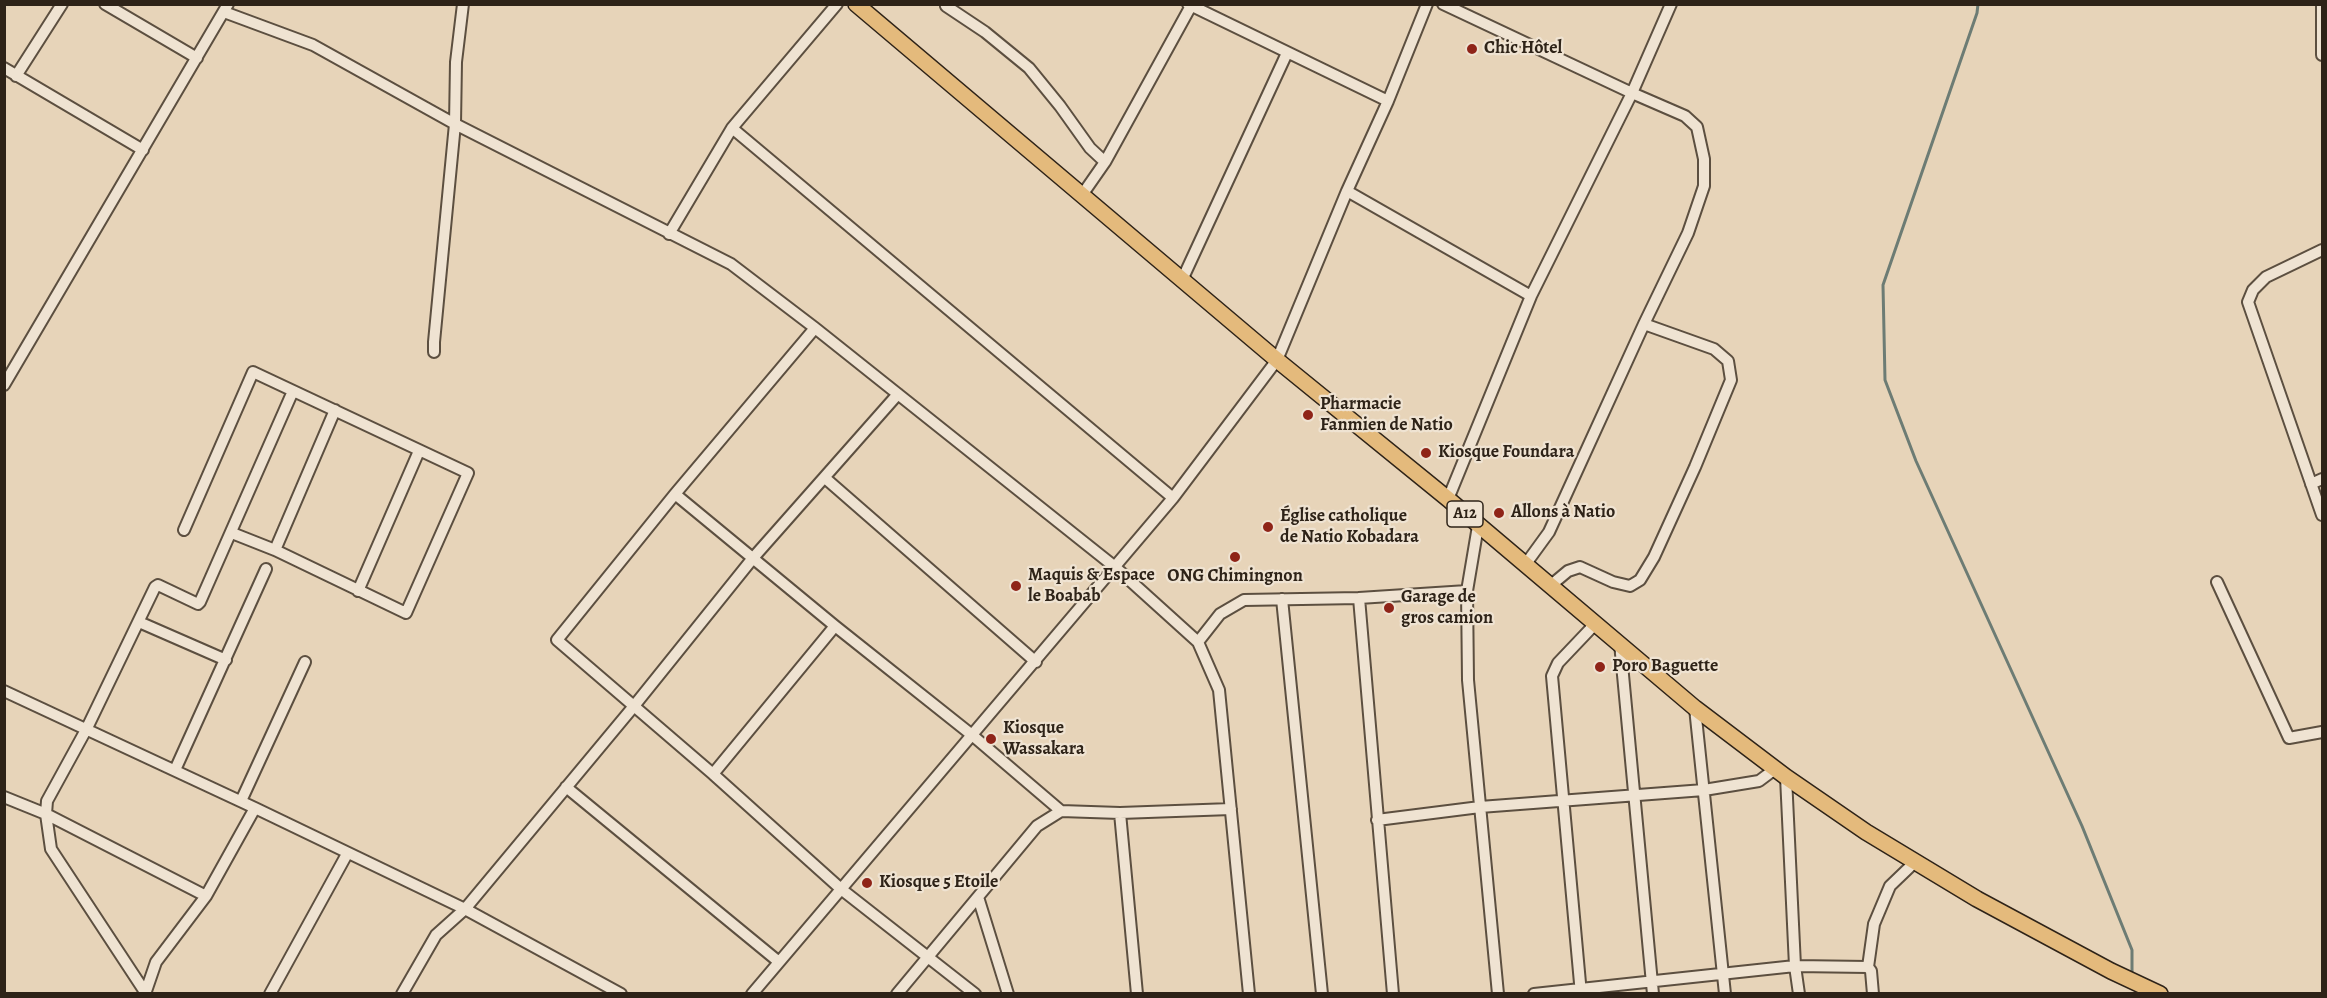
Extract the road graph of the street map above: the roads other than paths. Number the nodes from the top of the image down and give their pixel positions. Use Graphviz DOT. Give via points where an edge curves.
graph roads {
  1 [pos="62,4"];
  2 [pos="105,4"];
  3 [pos="463,4"];
  4 [pos="837,4"];
  5 [pos="856,4"];
  6 [pos="947,4"];
  7 [pos="1427,4"];
  8 [pos="1443,4"];
  9 [pos="1671,4"];
  10 [pos="2322,4"];
  11 [pos="1191,5"];
  12 [pos="226,8"];
  13 [pos="1287,53"];
  14 [pos="2322,55"];
  15 [pos="196,58"];
  16 [pos="4,68"];
  17 [pos="16,76"];
  18 [pos="1632,93"];
  19 [pos="1388,101"];
  20 [pos="455,124"];
  21 [pos="732,128"];
  22 [pos="143,150"];
  23 [pos="1105,162"];
  24 [pos="1347,191"];
  25 [pos="1082,195"];
  26 [pos="669,234"];
  27 [pos="2322,250"];
  28 [pos="1182,280"];
  29 [pos="1531,296"];
  30 [pos="1644,324"];
  31 [pos="814,328"];
  32 [pos="435,352"];
  33 [pos="1277,360"];
  34 [pos="4,385"];
  35 [pos="293,391"];
  36 [pos="898,394"];
  37 [pos="335,410"];
  38 [pos="419,451"];
  39 [pos="825,478"];
  40 [pos="2322,479"];
  41 [pos="2311,484"];
  42 [pos="675,494"];
  43 [pos="1173,498"];
  44 [pos="1448,500"];
  45 [pos="2322,515"];
  46 [pos="1478,526"];
  47 [pos="184,530"];
  48 [pos="232,533"];
  49 [pos="275,550"];
  50 [pos="753,558"];
  51 [pos="1525,566"];
  52 [pos="1115,567"];
  53 [pos="266,569"];
  54 [pos="2217,582"];
  55 [pos="1550,586"];
  56 [pos="358,591"];
  57 [pos="1467,591"];
  58 [pos="1282,598"];
  59 [pos="1359,598"];
  60 [pos="139,622"];
  61 [pos="1596,623"];
  62 [pos="835,626"];
  63 [pos="1198,642"];
  64 [pos="1620,643"];
  65 [pos="226,660"];
  66 [pos="305,662"];
  67 [pos="1036,662"];
  68 [pos="4,691"];
  69 [pos="634,706"];
  70 [pos="1695,708"];
  71 [pos="87,728"];
  72 [pos="2322,732"];
  73 [pos="972,735"];
  74 [pos="175,770"];
  75 [pos="1780,773"];
  76 [pos="712,774"];
  77 [pos="566,787"];
  78 [pos="1704,790"];
  79 [pos="1635,794"];
  80 [pos="4,797"];
  81 [pos="241,801"];
  82 [pos="1564,802"];
  83 [pos="1480,807"];
  84 [pos="255,808"];
  85 [pos="1231,809"];
  86 [pos="1061,811"];
  87 [pos="1120,813"];
  88 [pos="46,814"];
  89 [pos="1377,820"];
  90 [pos="347,854"];
  91 [pos="1915,862"];
  92 [pos="841,889"];
  93 [pos="206,896"];
  94 [pos="978,897"];
  95 [pos="465,909"];
  96 [pos="928,956"];
  97 [pos="779,962"];
  98 [pos="1795,966"];
  99 [pos="1868,967"];
  100 [pos="1723,973"];
  101 [pos="1653,988"];
  102 [pos="1581,991"];
  103 [pos="145,993"];
  104 [pos="270,993"];
  105 [pos="402,993"];
  106 [pos="621,993"];
  107 [pos="752,993"];
  108 [pos="897,993"];
  109 [pos="975,993"];
  110 [pos="1008,993"];
  111 [pos="1137,993"];
  112 [pos="1249,993"];
  113 [pos="1322,993"];
  114 [pos="1393,993"];
  115 [pos="1498,993"];
  116 [pos="1534,993"];
  117 [pos="1725,993"];
  118 [pos="1799,993"];
  119 [pos="1874,993"];
  120 [pos="2160,993"];
  1 -- 17 [label="street"];
  2 -- 15 [label="street"];
  3 -- 20 [label="street" via="456,62"];
  4 -- 21 [label="street"];
  5 -- 25 [label="main road, A12"];
  6 -- 23 [label="street" via="1029,68"];
  7 -- 19 [label="street"];
  8 -- 18 [label="street"];
  9 -- 18 [label="street"];
  10 -- 14 [label="street"];
  11 -- 13 [label="street"];
  11 -- 23 [label="street"];
  12 -- 15 [label="street"];
  12 -- 20 [label="street" via="313,45"];
  13 -- 19 [label="street"];
  13 -- 28 [label="street"];
  15 -- 22 [label="street"];
  16 -- 17 [label="street"];
  17 -- 22 [label="street"];
  18 -- 29 [label="street"];
  18 -- 30 [label="street" via="1685,116 1697,127 1704,159 1704,186 1688,233"];
  19 -- 24 [label="street"];
  20 -- 26 [label="street"];
  20 -- 32 [label="street"];
  21 -- 26 [label="street"];
  21 -- 43 [label="street"];
  22 -- 34 [label="street"];
  23 -- 25 [label="street"];
  24 -- 29 [label="street"];
  24 -- 33 [label="street"];
  25 -- 28 [label="main road, A12"];
  26 -- 31 [label="street" via="730,264"];
  27 -- 41 [label="street" via="2266,277 2248,302"];
  28 -- 33 [label="main road, A12"];
  29 -- 44 [label="street"];
  30 -- 51 [label="street" via="1549,532"];
  30 -- 55 [label="street" via="1714,349 1728,361 1731,380 1691,477 1640,580 1630,586 1580,567 1568,571"];
  31 -- 36 [label="street"];
  31 -- 42 [label="street"];
  33 -- 43 [label="street"];
  33 -- 44 [label="main road, A12"];
  35 -- 37 [label="street"];
  35 -- 47 [label="street" via="253,372"];
  35 -- 48 [label="street"];
  36 -- 39 [label="street"];
  36 -- 52 [label="street"];
  37 -- 38 [label="street"];
  37 -- 49 [label="street"];
  38 -- 56 [label="street"];
  38 -- 56 [label="street" via="468,473 406,614"];
  39 -- 50 [label="street"];
  39 -- 67 [label="street"];
  40 -- 41 [label="street"];
  41 -- 45 [label="street"];
  42 -- 50 [label="street"];
  42 -- 69 [label="street" via="557,640"];
  43 -- 52 [label="street"];
  44 -- 46 [label="main road, A12"];
  46 -- 51 [label="main road, A12"];
  46 -- 57 [label="street"];
  48 -- 49 [label="street"];
  48 -- 60 [label="street" via="201,602 159,585"];
  49 -- 56 [label="street"];
  50 -- 62 [label="street"];
  50 -- 69 [label="street"];
  51 -- 55 [label="main road, A12"];
  52 -- 63 [label="street"];
  52 -- 67 [label="street"];
  53 -- 65 [label="street"];
  54 -- 72 [label="street" via="2289,738"];
  55 -- 61 [label="main road, A12"];
  57 -- 59 [label="street"];
  57 -- 83 [label="street" via="1468,680"];
  58 -- 59 [label="street"];
  58 -- 63 [label="street" via="1244,600 1220,614"];
  58 -- 113 [label="street"];
  59 -- 89 [label="street"];
  60 -- 65 [label="street"];
  60 -- 71 [label="street"];
  61 -- 64 [label="main road, A12"];
  61 -- 82 [label="street" via="1558,663 1552,676"];
  62 -- 73 [label="street"];
  62 -- 76 [label="street"];
  63 -- 85 [label="street" via="1219,690"];
  64 -- 70 [label="main road, A12"];
  64 -- 79 [label="street"];
  65 -- 74 [label="street"];
  66 -- 81 [label="street"];
  67 -- 73 [label="street"];
  68 -- 71 [label="street"];
  69 -- 76 [label="street"];
  69 -- 77 [label="street"];
  70 -- 75 [label="main road, A12"];
  70 -- 78 [label="street"];
  71 -- 74 [label="street"];
  71 -- 88 [label="street" via="47,801"];
  73 -- 86 [label="street"];
  73 -- 92 [label="street"];
  74 -- 81 [label="street"];
  75 -- 78 [label="street" via="1758,781"];
  75 -- 91 [label="main road, A12"];
  75 -- 98 [label="street"];
  76 -- 92 [label="street"];
  77 -- 95 [label="street"];
  77 -- 97 [label="street"];
  78 -- 79 [label="street"];
  78 -- 100 [label="street"];
  79 -- 82 [label="street"];
  79 -- 101 [label="street"];
  80 -- 88 [label="street"];
  81 -- 84 [label="street"];
  82 -- 83 [label="street"];
  82 -- 102 [label="street"];
  83 -- 89 [label="street"];
  83 -- 115 [label="street"];
  84 -- 90 [label="street"];
  84 -- 93 [label="street"];
  85 -- 87 [label="street"];
  85 -- 112 [label="street"];
  86 -- 87 [label="street"];
  86 -- 94 [label="street" via="1037,826"];
  87 -- 111 [label="street"];
  88 -- 93 [label="street"];
  88 -- 103 [label="street" via="51,849"];
  89 -- 114 [label="street"];
  90 -- 95 [label="street"];
  90 -- 104 [label="street"];
  91 -- 99 [label="street" via="1890,886 1874,924"];
  91 -- 120 [label="main road, A12" via="2111,971"];
  92 -- 96 [label="street"];
  92 -- 97 [label="street"];
  93 -- 103 [label="street" via="156,962"];
  94 -- 96 [label="street"];
  94 -- 110 [label="street"];
  95 -- 105 [label="street" via="436,936"];
  95 -- 106 [label="street"];
  96 -- 108 [label="street"];
  96 -- 109 [label="street"];
  97 -- 107 [label="street"];
  98 -- 99 [label="street"];
  98 -- 100 [label="street"];
  98 -- 118 [label="street"];
  99 -- 119 [label="street"];
  100 -- 101 [label="street"];
  100 -- 117 [label="street"];
  101 -- 102 [label="street"];
  102 -- 116 [label="street"];
}
